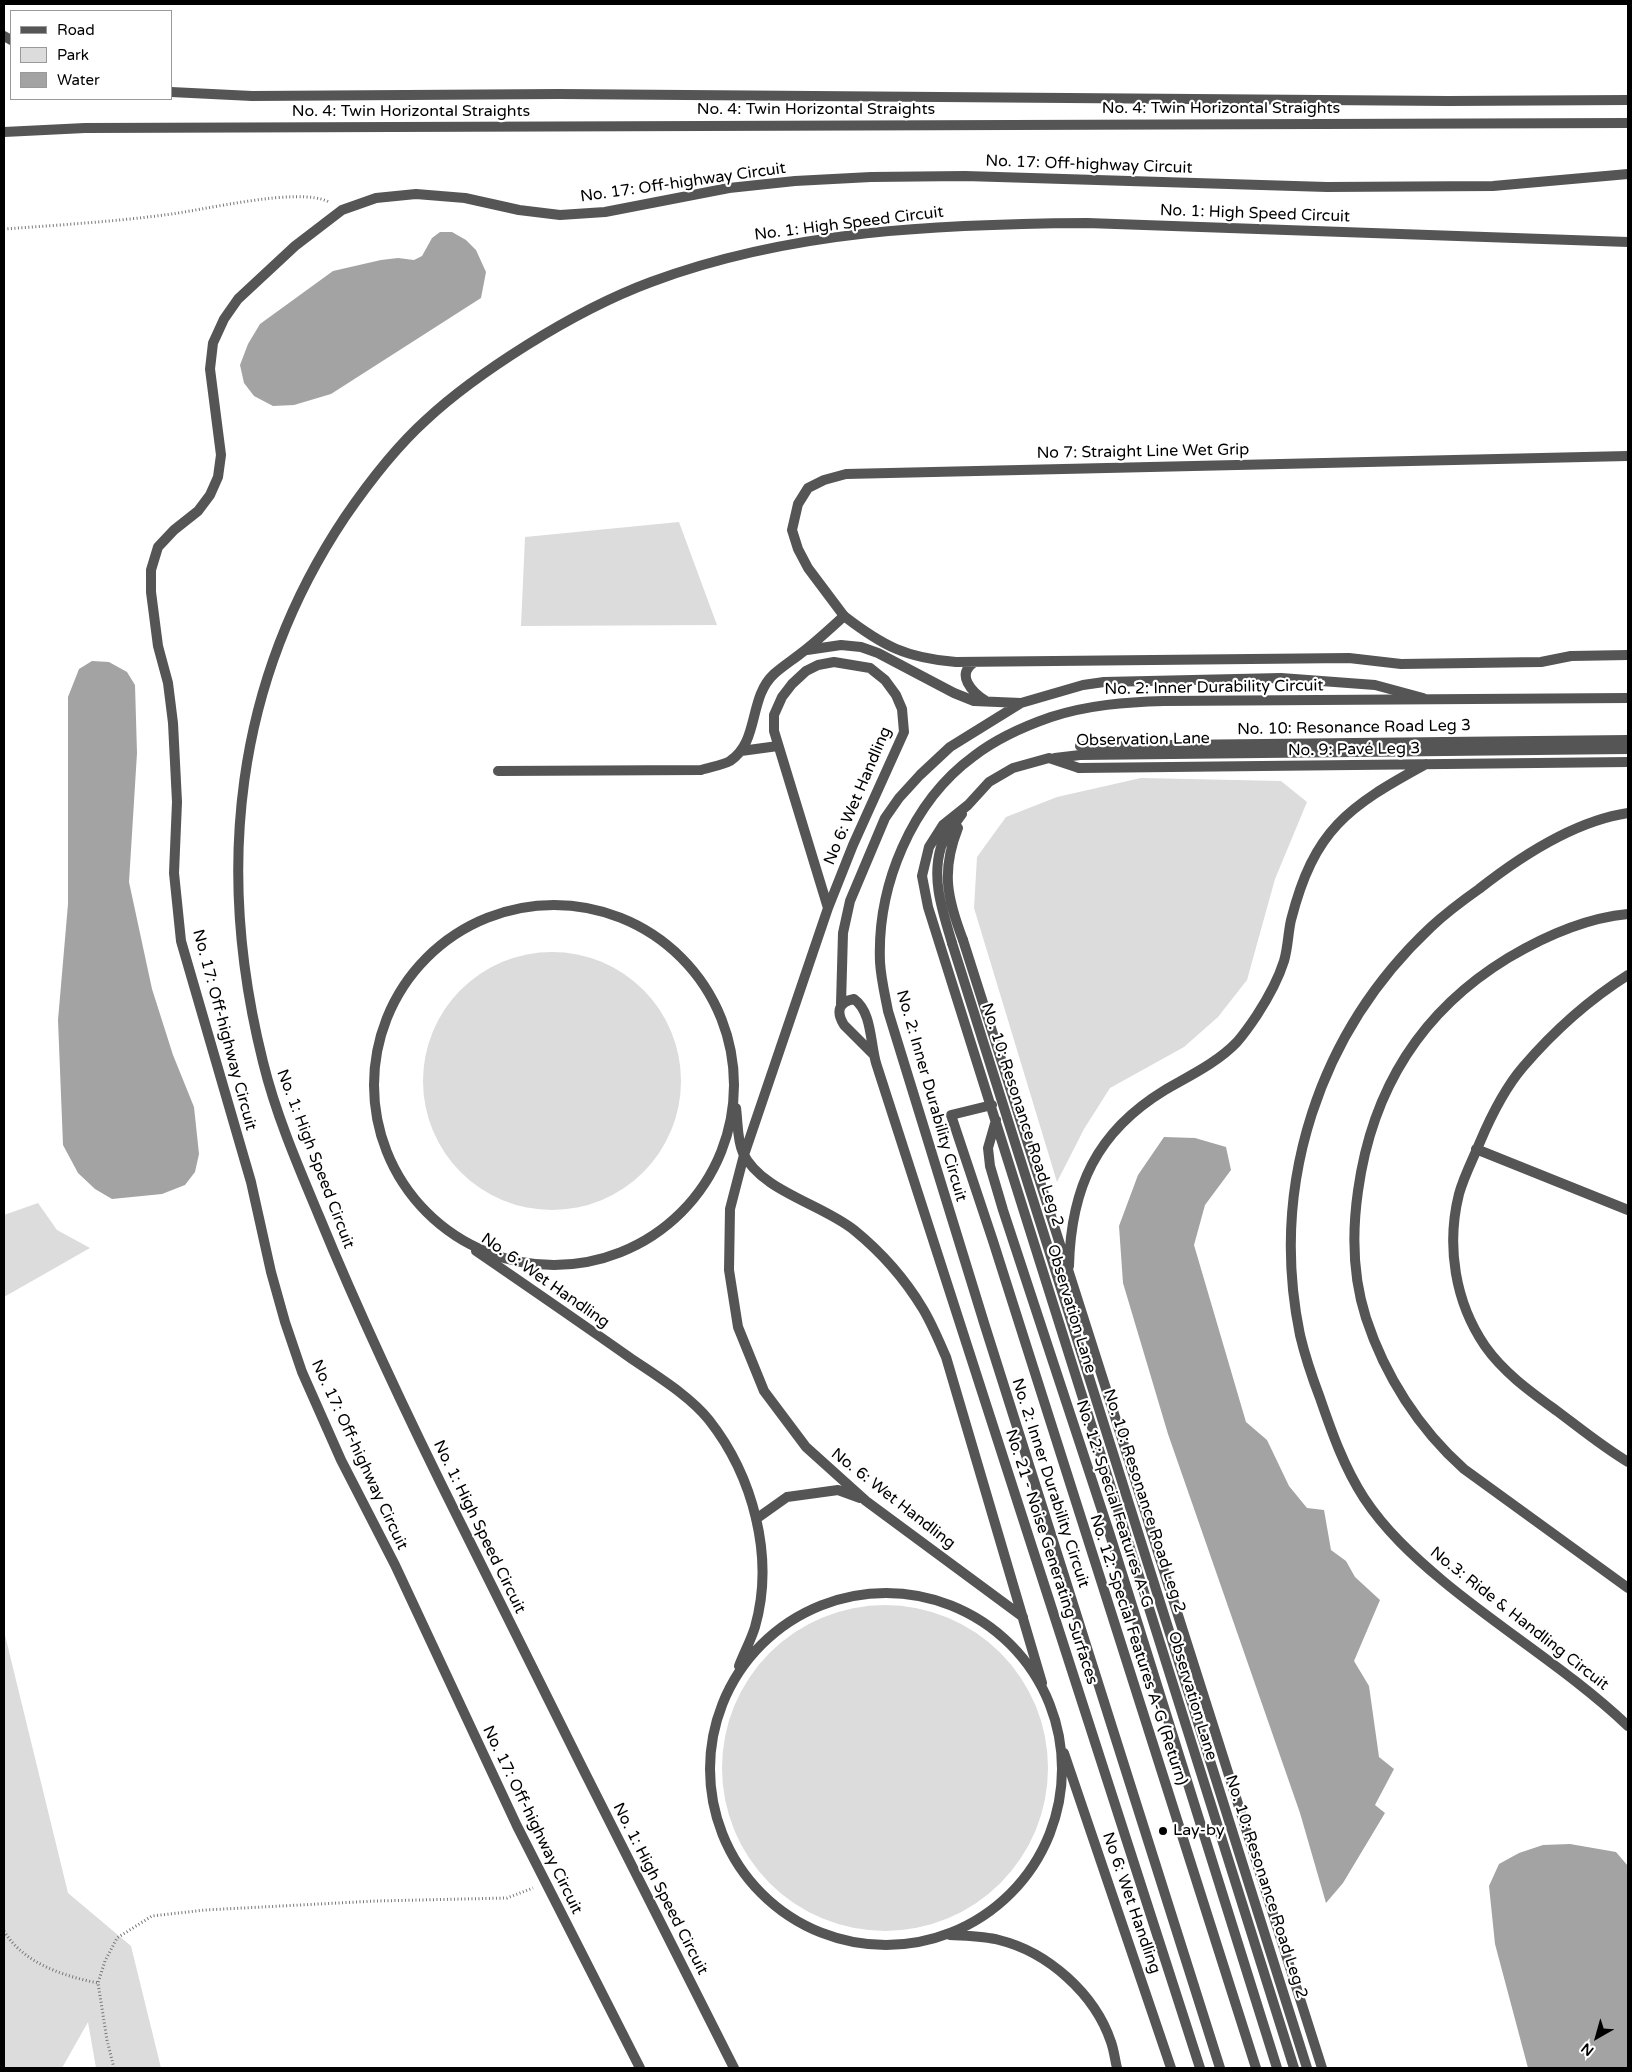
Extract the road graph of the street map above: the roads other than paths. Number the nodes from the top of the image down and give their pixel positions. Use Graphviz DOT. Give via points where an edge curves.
graph roads {
  1 [pos="172,92"];
  2 [pos="1628,100"];
  3 [pos="1628,123"];
  4 [pos="4,132"];
  5 [pos="1628,174"];
  6 [pos="1628,242"];
  7 [pos="1628,456"];
  8 [pos="844,616"];
  9 [pos="806,650"];
  10 [pos="1628,655"];
  11 [pos="975,662"];
  12 [pos="1628,698"];
  13 [pos="1427,699"];
  14 [pos="987,701"];
  15 [pos="1021,703"];
  16 [pos="1628,740"];
  17 [pos="778,746"];
  18 [pos="1628,749"];
  19 [pos="741,751"];
  20 [pos="1049,758"];
  21 [pos="1628,762"];
  22 [pos="1426,764"];
  23 [pos="1079,768"];
  24 [pos="498,771"];
  25 [pos="968,805"];
  26 [pos="1628,813"];
  27 [pos="828,908"];
  28 [pos="1628,914"];
  29 [pos="1628,975"];
  30 [pos="841,1004"];
  31 [pos="874,1055"];
  32 [pos="735,1103"];
  33 [pos="992,1105"];
  34 [pos="996,1120"];
  35 [pos="1476,1150"];
  36 [pos="744,1155"];
  37 [pos="1628,1210"];
  38 [pos="461,1240"];
  39 [pos="1069,1275"];
  40 [pos="1628,1462"];
  41 [pos="866,1500"];
  42 [pos="756,1518"];
  43 [pos="1628,1588"];
  44 [pos="1023,1617"];
  45 [pos="737,1672"];
  46 [pos="1044,1688"];
  47 [pos="1628,1726"];
  48 [pos="1062,1747"];
  49 [pos="950,1935"];
  50 [pos="640,2068"];
  51 [pos="734,2068"];
  52 [pos="1117,2068"];
  53 [pos="1171,2068"];
  54 [pos="1200,2068"];
  55 [pos="1220,2068"];
  56 [pos="1256,2068"];
  57 [pos="1277,2068"];
  58 [pos="1294,2068"];
  59 [pos="1307,2068"];
  60 [pos="1322,2068"];
  1 -- 2 [label="street, No. 4: Twin Horizontal Straights" via="252,96 559,94"];
  3 -- 4 [label="street, No. 4: Twin Horizontal Straights" via="95,128"];
  5 -- 50 [label="street, No. 17: Off-highway Circuit" via="1493,186 1327,187 965,176 871,177 729,188 605,212 560,215 465,198 416,194 376,198 342,210 295,246 238,299 224,319 213,343 210,369 222,455 218,477 198,511 158,547 151,570 158,646 168,683 173,723 177,802 174,873 181,941 251,1182 271,1272 302,1372 480,1749"];
  6 -- 51 [label="street, No. 1: High Speed Circuit" via="1029,223 951,226 860,235 751,252 702,265 650,282 600,304 556,327 468,384 423,422 390,457 332,536 296,604 261,693 244,773 239,823 237,866 241,941 264,1067 297,1164 380,1357"];
  7 -- 8 [label="street, No 7: Straight Line Wet Grip" via="846,474 808,488 798,504 792,530 808,568"];
  8 -- 9 [label="street"];
  8 -- 11 [label="street, No 7: Straight Line Wet Grip" via="882,643 900,651 940,660"];
  9 -- 14 [label="street" via="861,646 954,693 974,701"];
  9 -- 19 [label="street" via="774,674 762,689 748,741"];
  10 -- 11 [label="street, No 7: Straight Line Wet Grip" via="1571,656 1541,662 1401,664 1349,658"];
  11 -- 14 [label="street" via="966,671 966,681 971,690"];
  12 -- 13 [label="street, No. 2: Inner Durability Circuit"];
  13 -- 15 [label="street" via="1375,685 1281,678 1104,682"];
  13 -- 55 [label="street, No. 2: Inner Durability Circuit" via="1124,702 1052,717 997,741 953,774 933,797 902,845 885,899 880,962 894,1033"];
  14 -- 15 [label="street"];
  15 -- 30 [label="street" via="950,747 920,775 885,818 850,901 843,933"];
  16 -- 20 [label="street, No. 10: Resonance Road Leg 3" via="1080,746"];
  17 -- 19 [label="street"];
  17 -- 27 [label="street, No 6: Wet Handling"];
  17 -- 27 [label="street, No 6: Wet Handling" via="774,715 782,697 806,671 818,664 834,662 870,668 885,680 902,709 904,732"];
  18 -- 20 [label="street, Observation Lane" via="1080,755"];
  19 -- 24 [label="street" via="729,762 701,770"];
  20 -- 23 [label="street, Observation Lane"];
  20 -- 25 [label="street, Observation Lane" via="1013,768 989,782"];
  21 -- 22 [label="street, No. 9: Pavé Leg 3"];
  22 -- 23 [label="street, No. 9: Pavé Leg 3"];
  22 -- 39 [label="street" via="1354,807 1333,828 1313,856 1300,888 1284,960 1272,991 1237,1042 1206,1066 1137,1109 1111,1136 1090,1166 1076,1201 1070,1230"];
  25 -- 33 [label="street, Observation Lane" via="943,825 930,847 922,876 928,907"];
  25 -- 39 [label="street" via="951,846 947,868 949,894"];
  25 -- 59 [label="street, No. 10: Resonance Road Leg 2" via="941,846 936,872 939,898"];
  26 -- 47 [label="street, No.3: Ride & Handling Circuit" via="1597,821 1553,839 1507,867 1430,928 1379,986 1329,1069 1311,1114 1297,1169 1291,1232 1296,1311 1307,1363 1335,1441 1356,1485 1377,1517 1420,1562"];
  27 -- 36 [label="street, No 6: Wet Handling"];
  28 -- 43 [label="street" via="1601,918 1544,938 1481,976 1436,1018 1398,1068 1375,1117 1362,1160 1354,1220 1358,1282 1366,1317 1387,1368 1423,1426 1464,1469"];
  29 -- 35 [label="street" via="1576,1015 1522,1068 1502,1097"];
  30 -- 31 [label="street" via="838,1010 844,1025"];
  30 -- 31 [label="street, No. 21 - Noise Generating Surfaces" via="854,998 860,1003 868,1021"];
  31 -- 54 [label="street, No. 21 - Noise Generating Surfaces"];
  32 -- 36 [label="street, No. 6: Wet Handling"];
  32 -- 38 [label="street" via="721,1158 691,1205 642,1244 582,1265 520,1263"];
  32 -- 38 [label="street" via="732,1047 711,995 676,951 629,920 575,906 519,908 466,927 417,966 385,1020 373,1082 383,1144 413,1199"];
  33 -- 34 [label="street, Observation Lane"];
  33 -- 56 [label="street, No. 12: Special Features A-G (Return)" via="951,1115"];
  34 -- 57 [label="street, No. 12: Special Features A-G" via="988,1148 1002,1210 1110,1535"];
  34 -- 58 [label="street, Observation Lane"];
  35 -- 37 [label="street"];
  35 -- 40 [label="street" via="1459,1193 1453,1227 1458,1288 1468,1315 1485,1346 1504,1369"];
  36 -- 41 [label="street, No. 6: Wet Handling" via="730,1209 729,1270 738,1327 764,1391 806,1447"];
  36 -- 44 [label="street" via="757,1172 853,1229 893,1266 924,1310 946,1357"];
  38 -- 42 [label="street, No. 6: Wet Handling" via="677,1390 708,1418 728,1447 746,1484"];
  39 -- 60 [label="street"];
  41 -- 42 [label="street" via="838,1490 787,1497"];
  41 -- 44 [label="street, No. 6: Wet Handling"];
  42 -- 45 [label="street, No. 6: Wet Handling" via="762,1554 761,1596 754,1628"];
  44 -- 46 [label="street"];
  45 -- 46 [label="street, No 6: Wet Handling" via="779,1627 834,1599 895,1592 955,1606 1007,1639"];
  45 -- 49 [label="street, No 6: Wet Handling" via="714,1722 708,1778 720,1832 748,1880 789,1918 840,1940 895,1946"];
  46 -- 48 [label="street, No 6: Wet Handling"];
  48 -- 49 [label="street, No 6: Wet Handling" via="1059,1809 1035,1865 998,1907"];
  48 -- 53 [label="street, No 6: Wet Handling"];
  49 -- 52 [label="street, No 6: Wet Handling" via="998,1940 1024,1948 1054,1966 1094,2008 1111,2042"];
}
